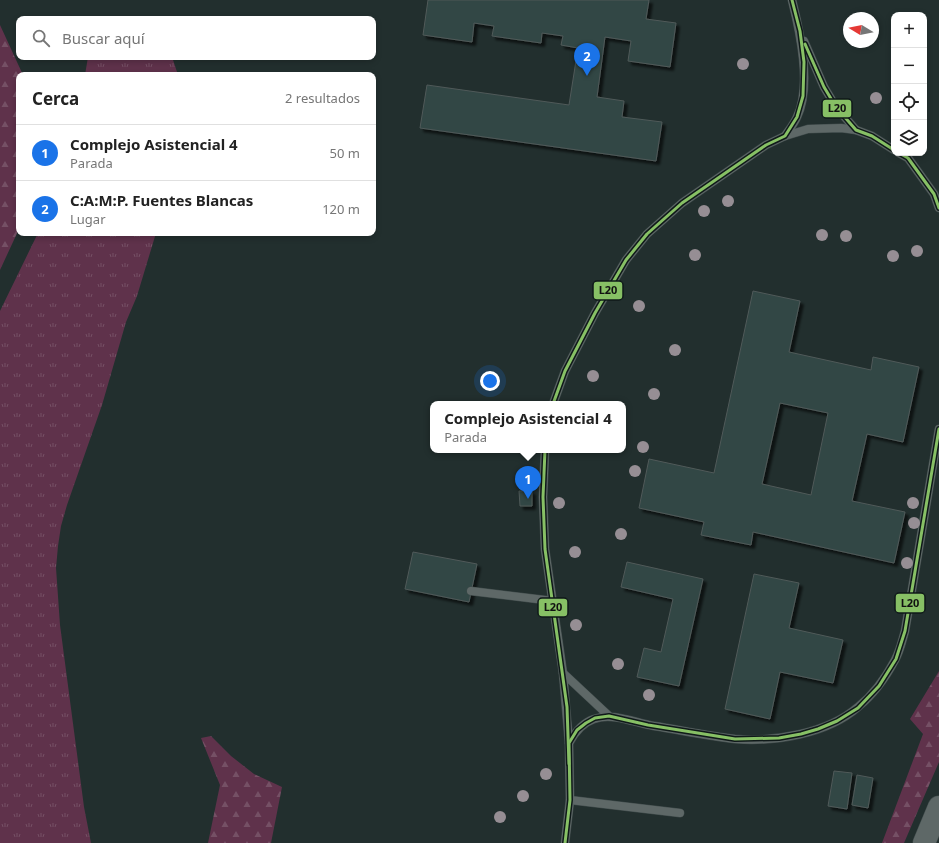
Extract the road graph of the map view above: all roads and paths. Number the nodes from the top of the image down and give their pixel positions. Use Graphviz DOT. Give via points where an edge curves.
graph roads {
  1 [pos="792,0"];
  2 [pos="800,31"];
  3 [pos="856,130"];
  4 [pos="785,136"];
  5 [pos="891,148"];
  6 [pos="904,156"];
  7 [pos="939,208"];
  8 [pos="554,401"];
  9 [pos="939,430"];
  10 [pos="545,453"];
  11 [pos="472,591"];
  12 [pos="553,601"];
  13 [pos="564,672"];
  14 [pos="609,716"];
  15 [pos="569,743"];
  16 [pos="570,800"];
  17 [pos="939,807"];
  18 [pos="680,813"];
  19 [pos="565,843"];
  20 [pos="924,843"];
  1 -- 2 [label="lane"];
  2 -- 3 [label="lane" via="824,87 836,107"];
  2 -- 4 [label="lane" via="804,62 803,96 797,117"];
  3 -- 4 [label="lane" via="808,129"];
  3 -- 5 [label="lane" via="872,136"];
  4 -- 8 [label="lane" via="766,144 688,199 647,234 626,260 595,313 565,371"];
  6 -- 7 [label="lane" via="934,194"];
  9 -- 14 [label="lane" via="905,631 896,659 879,686 858,708 818,729 779,738 735,739 648,726"];
  10 -- 12 [label="lane" via="545,549"];
  11 -- 12 [label="lane"];
  12 -- 13 [label="lane"];
  13 -- 14 [label="lane"];
  13 -- 15 [label="lane"];
  14 -- 15 [label="lane" via="595,718 586,723 577,730"];
  15 -- 16 [label="lane"];
  16 -- 18 [label="lane"];
  16 -- 19 [label="lane"];
  17 -- 20 [label="main road"];
}
